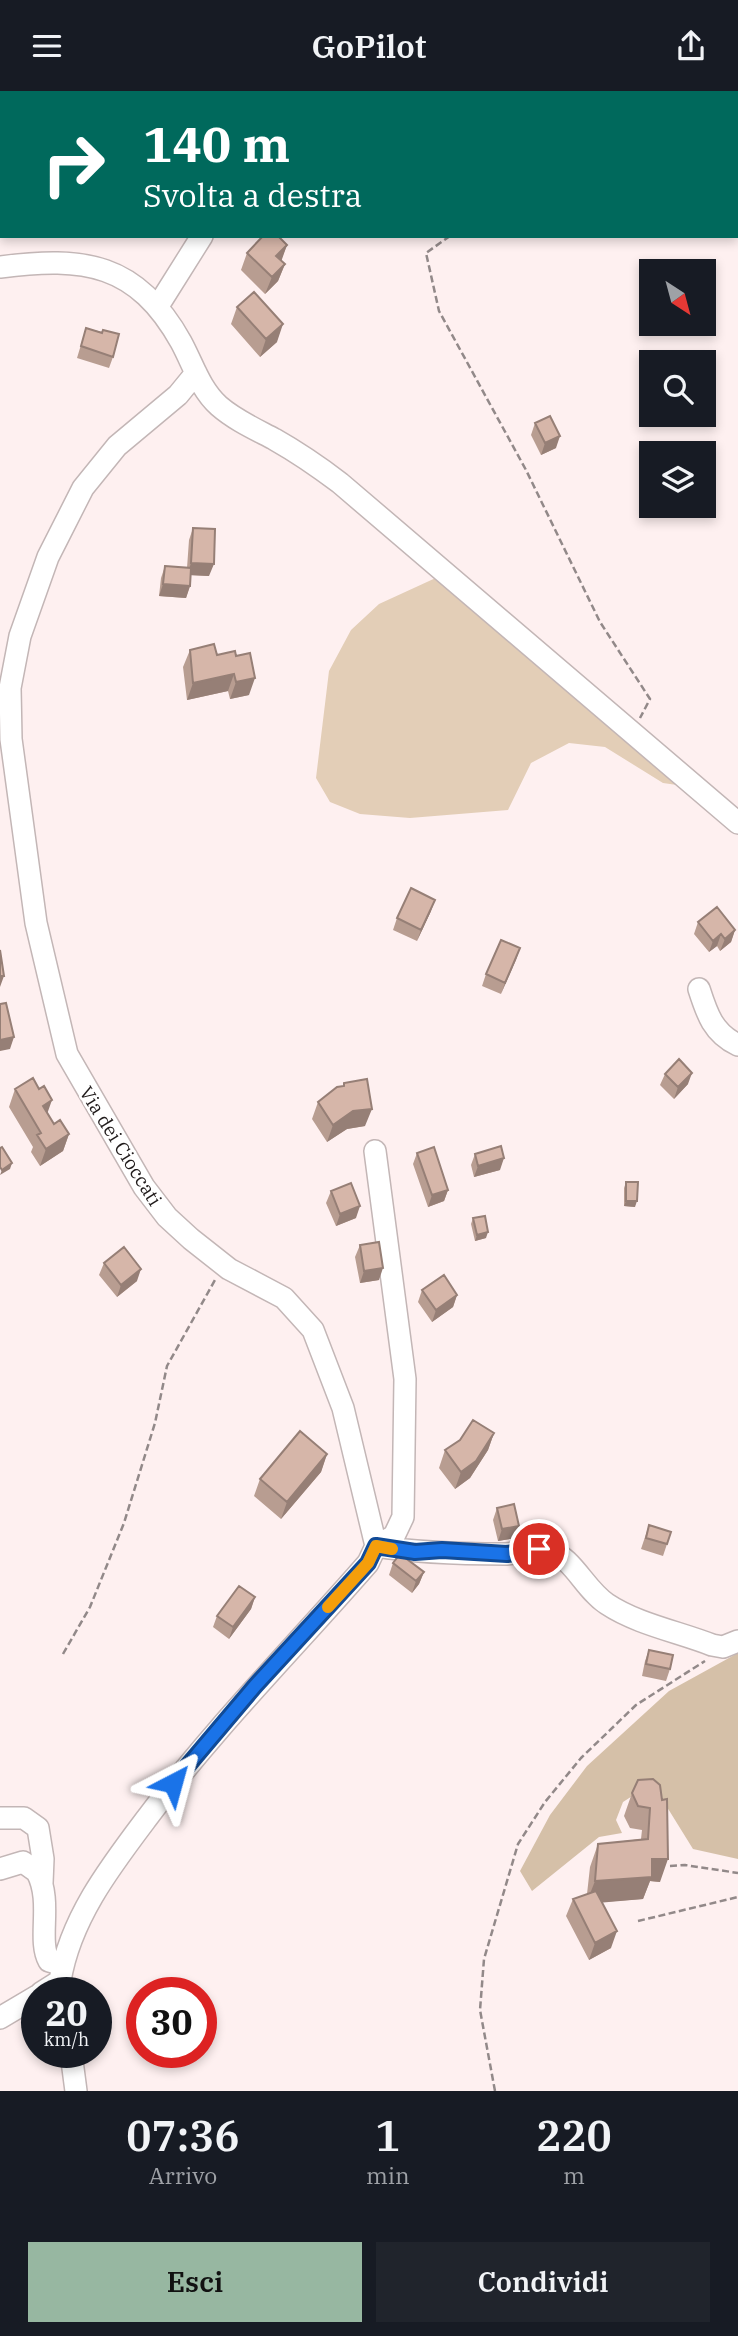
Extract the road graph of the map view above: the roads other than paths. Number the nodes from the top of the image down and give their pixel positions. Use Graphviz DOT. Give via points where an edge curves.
graph roads {
  1 [pos="201,238"];
  2 [pos="0,267"];
  3 [pos="158,306"];
  4 [pos="196,373"];
  5 [pos="738,823"];
  6 [pos="699,989"];
  7 [pos="738,1045"];
  8 [pos="375,1151"];
  9 [pos="376,1546"];
  10 [pos="738,1641"];
  11 [pos="0,1818"];
  12 [pos="0,1869"];
  13 [pos="42,1883"];
  14 [pos="60,1977"];
  15 [pos="63,1977"];
  16 [pos="21,2005"];
  17 [pos="0,2018"];
  18 [pos="73,2068"];
  19 [pos="76,2091"];
  1 -- 3 [label="street"];
  2 -- 3 [label="street" via="48,261 85,265 124,279"];
  3 -- 4 [label="street"];
  4 -- 5 [label="street" via="219,406 326,472"];
  4 -- 9 [label="street, Via dei Cioccati" via="178,395 111,453 90,479 64,521 16,651 10,688 11,739 38,935 67,1054 151,1197 178,1228 224,1265 284,1298 313,1330 343,1408"];
  6 -- 7 [label="street" via="712,1025"];
  8 -- 9 [label="street" via="405,1379 403,1517 394,1537"];
  9 -- 10 [label="street" via="415,1552 507,1554 545,1549 564,1559 611,1607 712,1645 723,1647"];
  9 -- 15 [label="street" via="368,1563 228,1716 119,1854 92,1896"];
  11 -- 13 [label="street" via="24,1818 38,1828"];
  12 -- 13 [label="street" via="26,1863"];
  13 -- 14 [label="street" via="45,1953"];
  16 -- 17 [label="street"];
  18 -- 19 [label="street"];
}
